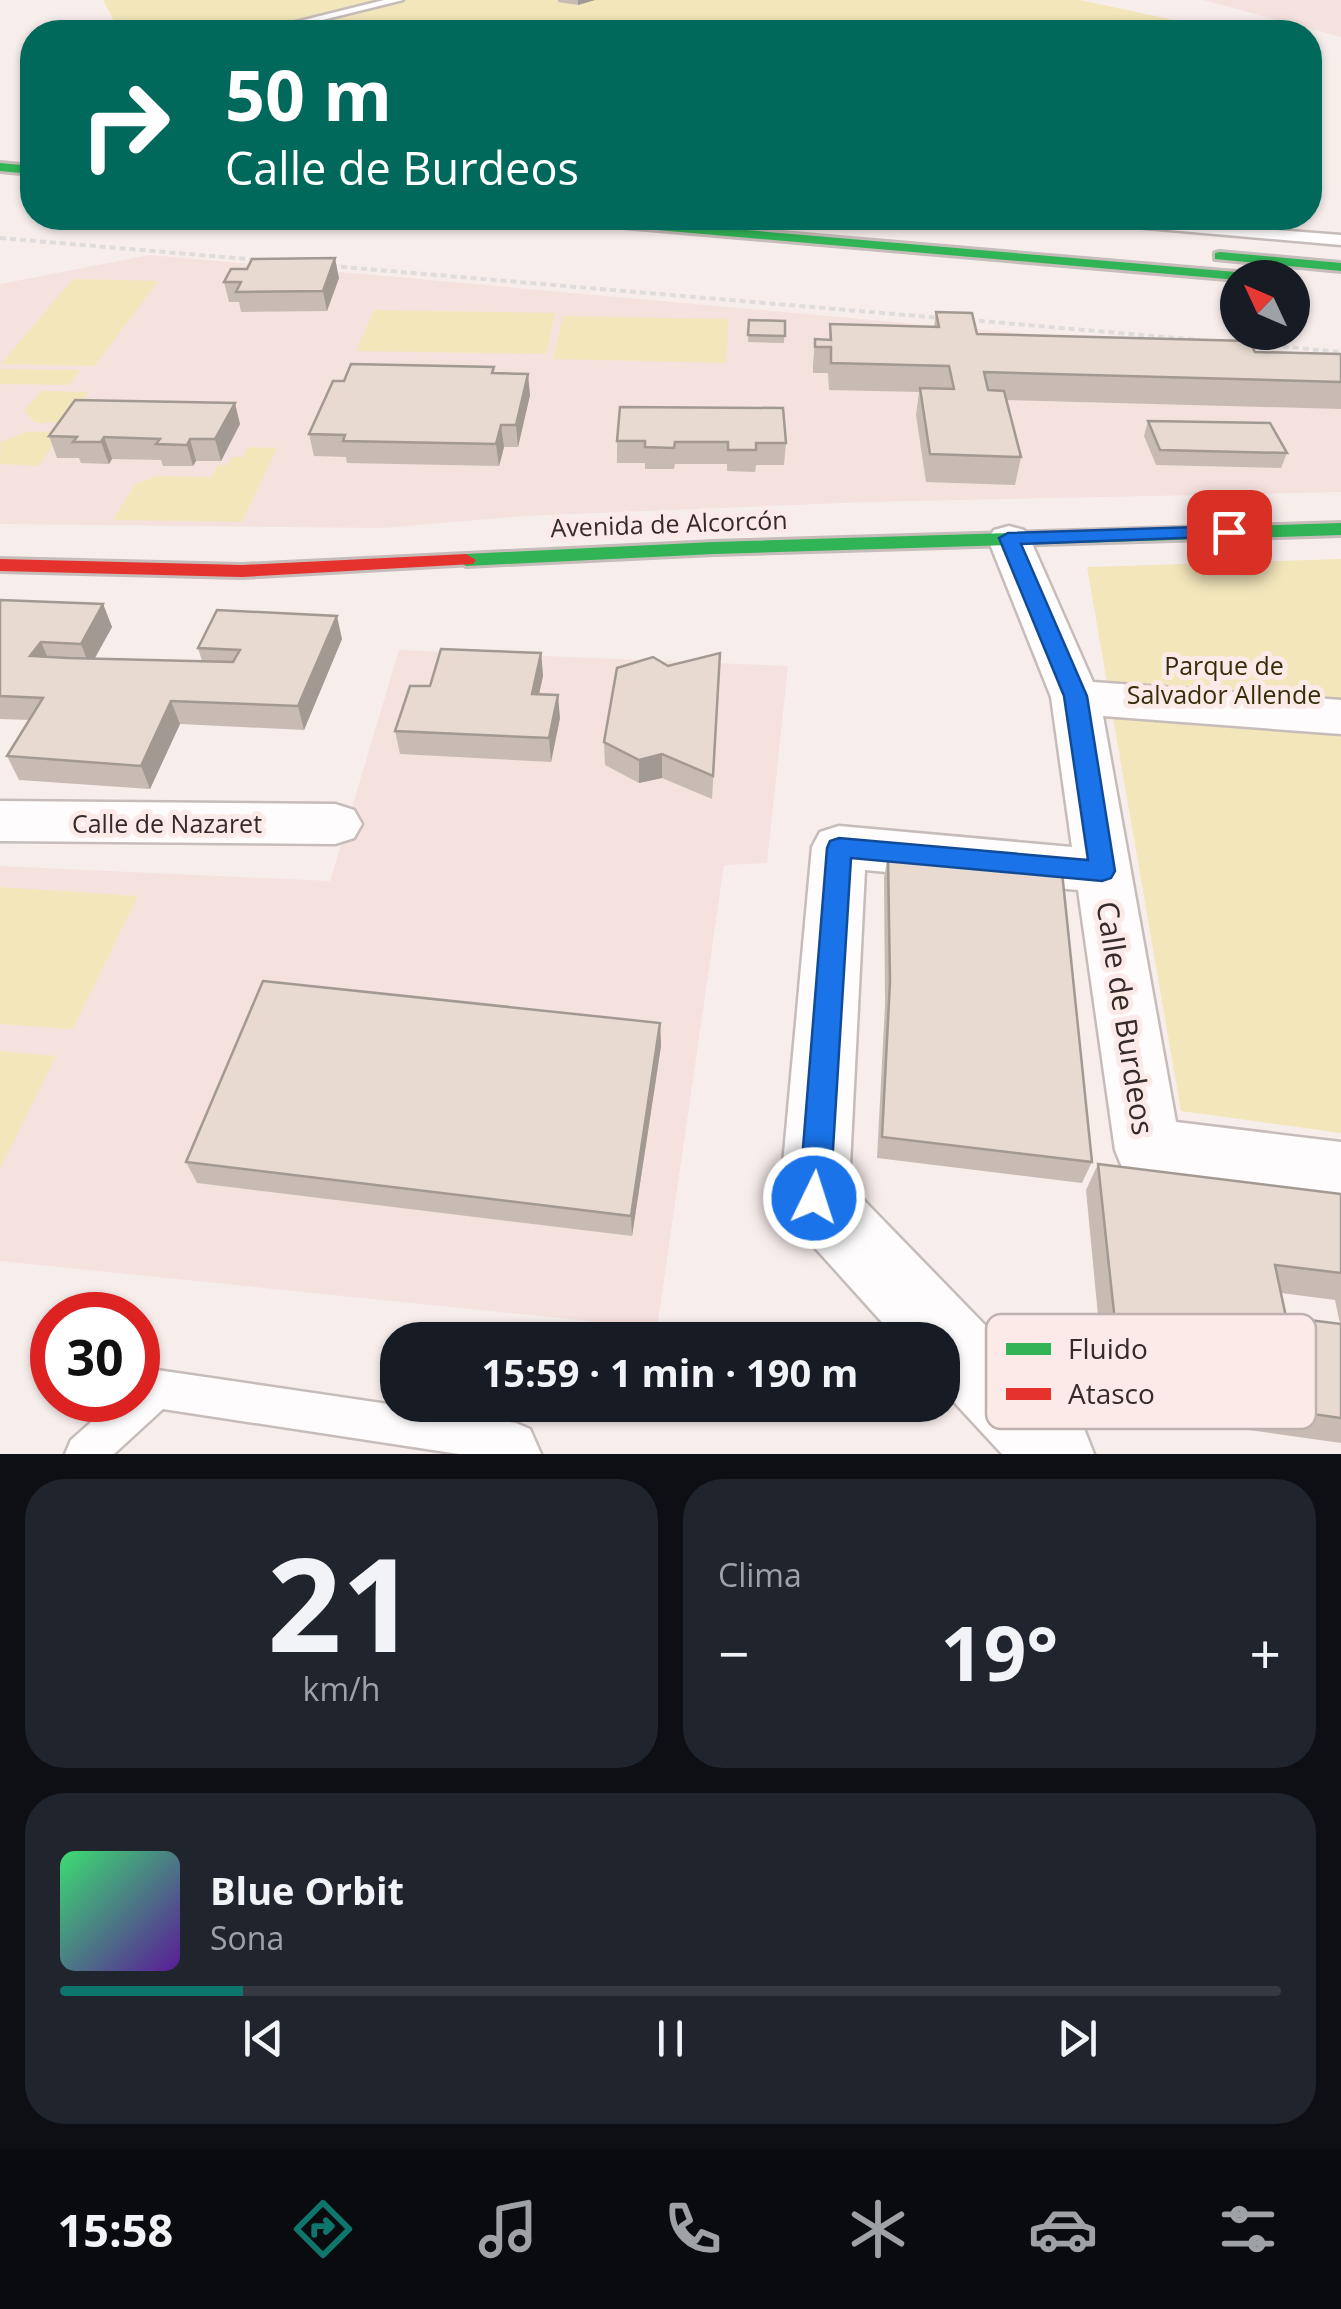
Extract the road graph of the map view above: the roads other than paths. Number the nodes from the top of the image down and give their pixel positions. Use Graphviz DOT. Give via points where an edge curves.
graph roads {
  1 [pos="398,0"];
  2 [pos="313,20"];
  3 [pos="703,230"];
  4 [pos="932,230"];
  5 [pos="1221,230"];
  6 [pos="1341,240"];
  7 [pos="1341,267"];
  8 [pos="1220,275"];
  9 [pos="1310,283"];
  10 [pos="1341,286"];
  11 [pos="1341,529"];
  12 [pos="1008,538"];
  13 [pos="0,566"];
  14 [pos="1076,696"];
  15 [pos="1341,718"];
  16 [pos="0,822"];
  17 [pos="334,824"];
  18 [pos="1102,871"];
  19 [pos="1341,1174"];
  20 [pos="986,1381"];
  21 [pos="1031,1429"];
  22 [pos="85,1454"];
  23 [pos="521,1454"];
  24 [pos="1055,1454"];
  1 -- 2 [label="lane"];
  3 -- 8 [label="main road"];
  4 -- 7 [label="main road"];
  5 -- 6 [label="lane"];
  9 -- 10 [label="main road"];
  11 -- 12 [label="main road, Avenida de Alcorcón"];
  12 -- 13 [label="main road, Avenida de Alcorcón" via="242,571"];
  12 -- 14 [label="street, Calle de Burdeos"];
  14 -- 15 [label="street"];
  14 -- 18 [label="street, Calle de Burdeos"];
  16 -- 17 [label="street, Calle de Nazaret"];
  18 -- 19 [label="street, Calle de Burdeos" via="1148,1150"];
  18 -- 20 [label="street, Calle de Burdeos" via="839,848 814,1198"];
  21 -- 24 [label="street, Calle de Burdeos"];
  22 -- 23 [label="lane" via="157,1389 516,1443"];
}
